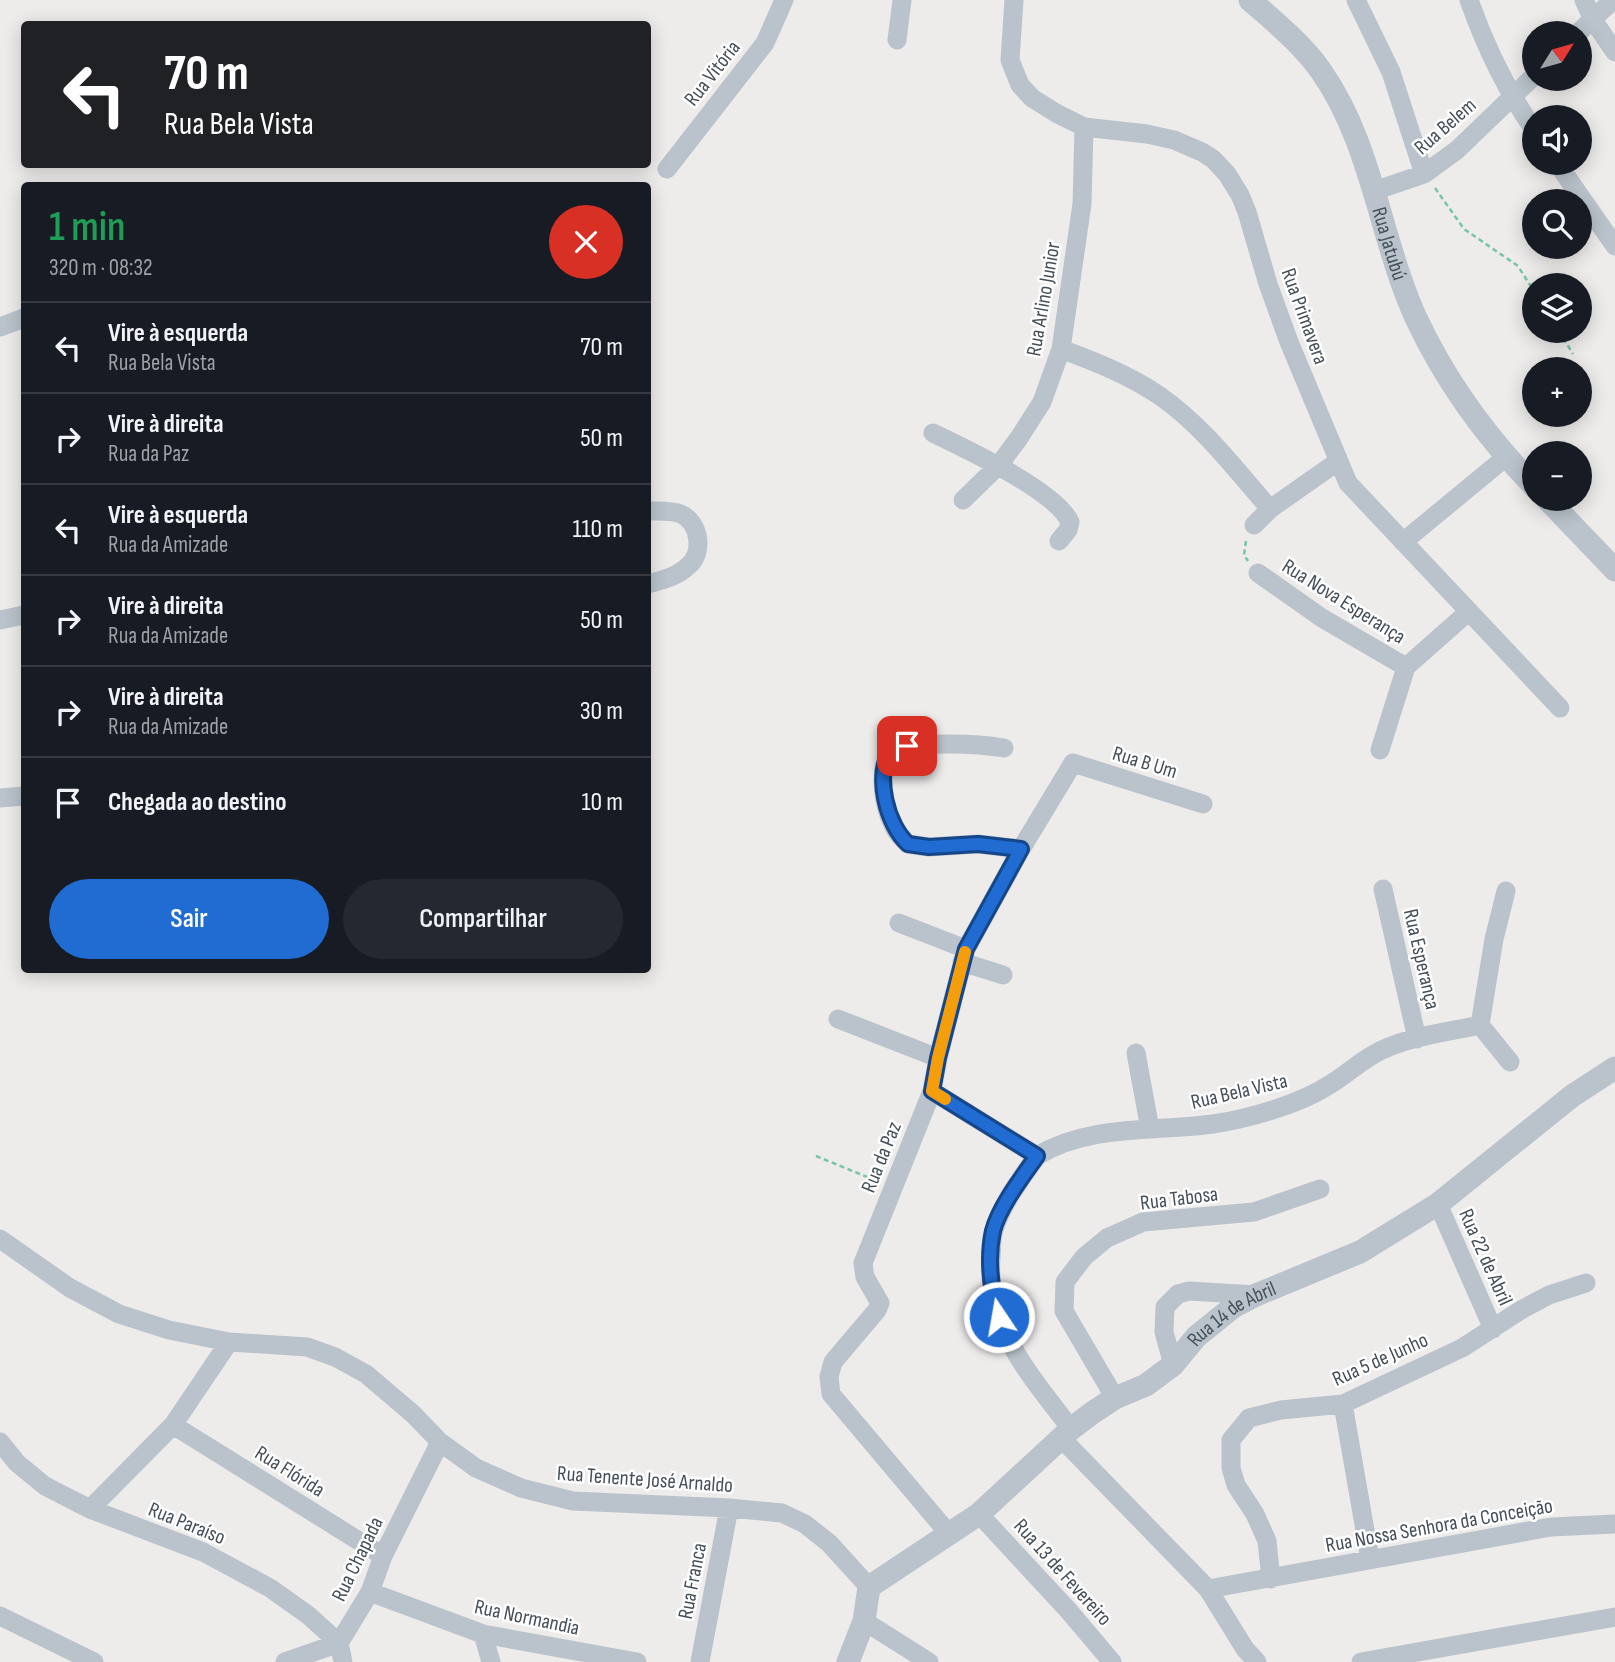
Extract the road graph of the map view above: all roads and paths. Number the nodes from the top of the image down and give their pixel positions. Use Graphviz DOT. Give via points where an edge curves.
graph roads {
  1 [pos="784,0"];
  2 [pos="902,0"];
  3 [pos="1014,0"];
  4 [pos="1250,0"];
  5 [pos="1356,0"];
  6 [pos="1469,0"];
  7 [pos="1584,0"];
  8 [pos="1613,0"];
  9 [pos="1586,21"];
  10 [pos="1591,21"];
  11 [pos="1592,31"];
  12 [pos="897,40"];
  13 [pos="1615,52"];
  14 [pos="1522,87"];
  15 [pos="1511,97"];
  16 [pos="1522,113"];
  17 [pos="1084,127"];
  18 [pos="667,169"];
  19 [pos="1424,174"];
  20 [pos="1565,175"];
  21 [pos="1374,191"];
  22 [pos="1615,246"];
  23 [pos="1523,273"];
  24 [pos="21,319"];
  25 [pos="0,327"];
  26 [pos="1566,343"];
  27 [pos="1061,349"];
  28 [pos="1573,354"];
  29 [pos="933,433"];
  30 [pos="1506,457"];
  31 [pos="1338,462"];
  32 [pos="999,465"];
  33 [pos="1522,473"];
  34 [pos="963,500"];
  35 [pos="1270,509"];
  36 [pos="651,511"];
  37 [pos="1559,511"];
  38 [pos="1254,525"];
  39 [pos="1059,541"];
  40 [pos="1403,542"];
  41 [pos="1615,569"];
  42 [pos="1258,573"];
  43 [pos="651,583"];
  44 [pos="1467,612"];
  45 [pos="21,616"];
  46 [pos="0,620"];
  47 [pos="1406,667"];
  48 [pos="1560,708"];
  49 [pos="1004,748"];
  50 [pos="1380,750"];
  51 [pos="1073,763"];
  52 [pos="21,796"];
  53 [pos="0,798"];
  54 [pos="1203,804"];
  55 [pos="1021,849"];
  56 [pos="1383,889"];
  57 [pos="1506,891"];
  58 [pos="899,923"];
  59 [pos="964,956"];
  60 [pos="1003,975"];
  61 [pos="838,1019"];
  62 [pos="1480,1025"];
  63 [pos="1417,1039"];
  64 [pos="1136,1053"];
  65 [pos="938,1058"];
  66 [pos="1510,1062"];
  67 [pos="1615,1068"];
  68 [pos="932,1091"];
  69 [pos="1150,1129"];
  70 [pos="816,1156"];
  71 [pos="1037,1156"];
  72 [pos="893,1188"];
  73 [pos="1320,1189"];
  74 [pos="1438,1204"];
  75 [pos="0,1239"];
  76 [pos="1586,1283"];
  77 [pos="1256,1295"];
  78 [pos="1493,1329"];
  79 [pos="229,1342"];
  80 [pos="1172,1366"];
  81 [pos="1115,1398"];
  82 [pos="1343,1404"];
  83 [pos="173,1424"];
  84 [pos="1066,1433"];
  85 [pos="0,1442"];
  86 [pos="440,1442"];
  87 [pos="729,1508"];
  88 [pos="90,1509"];
  89 [pos="979,1514"];
  90 [pos="1615,1524"];
  91 [pos="948,1534"];
  92 [pos="383,1556"];
  93 [pos="1370,1559"];
  94 [pos="1271,1579"];
  95 [pos="869,1587"];
  96 [pos="1208,1589"];
  97 [pos="370,1592"];
  98 [pos="0,1616"];
  99 [pos="1615,1617"];
  100 [pos="864,1621"];
  101 [pos="483,1634"];
  102 [pos="341,1653"];
  103 [pos="94,1662"];
  104 [pos="285,1662"];
  105 [pos="491,1662"];
  106 [pos="637,1662"];
  107 [pos="700,1662"];
  108 [pos="848,1662"];
  109 [pos="929,1662"];
  110 [pos="1112,1662"];
  111 [pos="1257,1662"];
  112 [pos="1361,1662"];
  1 -- 18 [label="street, Rua Vitória" via="765,43"];
  2 -- 12 [label="street"];
  3 -- 17 [label="street, Rua Primavera" via="1010,60 1020,85 1032,98"];
  4 -- 21 [label="street, Rua Jatubú" via="1298,43 1322,72 1346,116"];
  5 -- 19 [label="street" via="1391,72"];
  6 -- 15 [label="street" via="1490,58"];
  7 -- 9 [label="street"];
  8 -- 10 [label="street"];
  11 -- 13 [label="street"];
  14 -- 15 [label="street, Rua Belem"];
  15 -- 16 [label="street"];
  15 -- 19 [label="street, Rua Belem" via="1457,150"];
  17 -- 27 [label="street, Rua Arlino Junior" via="1082,204"];
  17 -- 31 [label="street, Rua Primavera" via="1174,140 1213,159 1227,174 1247,212 1268,284"];
  19 -- 21 [label="street, Rua Belem"];
  19 -- 23 [label="path" via="1465,229"];
  20 -- 22 [label="street"];
  21 -- 30 [label="street, Rua Jatubú" via="1416,317 1437,358"];
  24 -- 25 [label="street"];
  26 -- 28 [label="path"];
  27 -- 32 [label="street, Rua Arlino Junior" via="1042,401"];
  27 -- 35 [label="street" via="1127,376 1161,397 1207,437"];
  29 -- 32 [label="street"];
  30 -- 33 [label="street, Rua Jatubú"];
  30 -- 40 [label="street"];
  31 -- 35 [label="street"];
  31 -- 40 [label="street, Rua Primavera" via="1348,484"];
  32 -- 34 [label="street, Rua Arlino Junior"];
  32 -- 39 [label="street" via="1063,512 1070,522"];
  35 -- 38 [label="street"];
  36 -- 43 [label="street" via="683,515 698,537 691,565"];
  37 -- 41 [label="street"];
  38 -- 42 [label="path" via="1244,555"];
  40 -- 44 [label="street, Rua Primavera"];
  42 -- 47 [label="street, Rua Nova Esperança" via="1322,618"];
  44 -- 47 [label="street"];
  44 -- 48 [label="street, Rua Primavera"];
  45 -- 46 [label="street"];
  47 -- 50 [label="street"];
  49 -- 55 [label="street" via="977,744 895,749 885,761 885,792 894,828 908,844"];
  51 -- 54 [label="street, Rua B Um"];
  51 -- 55 [label="street, Rua da Paz"];
  52 -- 53 [label="street"];
  55 -- 59 [label="street, Rua da Paz"];
  56 -- 63 [label="street, Rua Esperança"];
  57 -- 62 [label="street"];
  58 -- 59 [label="street"];
  59 -- 60 [label="street"];
  59 -- 65 [label="street, Rua da Paz"];
  61 -- 65 [label="street"];
  62 -- 63 [label="street, Rua Bela Vista"];
  62 -- 66 [label="street"];
  63 -- 69 [label="street, Rua Bela Vista" via="1383,1049 1295,1103 1215,1124"];
  64 -- 69 [label="street"];
  65 -- 68 [label="street, Rua da Paz"];
  67 -- 74 [label="street, Rua 14 de Abril" via="1572,1096"];
  68 -- 71 [label="street"];
  68 -- 72 [label="street, Rua da Paz"];
  69 -- 71 [label="street, Rua Bela Vista" via="1058,1143"];
  70 -- 72 [label="path"];
  71 -- 84 [label="street, Rua Bela Vista" via="993,1230 990,1272 1003,1333"];
  72 -- 91 [label="street, Rua da Paz" via="863,1263 865,1277 880,1303 833,1362 831,1394"];
  73 -- 81 [label="street, Rua Tabosa" via="1254,1212 1143,1222 1107,1238 1084,1257 1065,1282 1064,1311"];
  74 -- 77 [label="street, Rua 14 de Abril" via="1360,1252"];
  74 -- 78 [label="street, Rua 22 de Abril"];
  75 -- 79 [label="street, Rua Tenente José Arnaldo" via="70,1288 119,1314"];
  76 -- 78 [label="street, Rua 5 de Junho" via="1549,1295"];
  77 -- 80 [label="street, Rua 14 de Abril" via="1196,1337"];
  77 -- 80 [label="street" via="1178,1294 1165,1307 1164,1332"];
  78 -- 82 [label="street, Rua 5 de Junho"];
  79 -- 83 [label="street"];
  79 -- 86 [label="street, Rua Tenente José Arnaldo" via="307,1347 335,1356 366,1374"];
  80 -- 81 [label="street, Rua 14 de Abril" via="1146,1385"];
  81 -- 84 [label="street, Rua 14 de Abril"];
  82 -- 93 [label="street"];
  82 -- 94 [label="street, Rua 5 de Junho" via="1249,1418 1231,1440 1231,1468 1267,1541"];
  83 -- 88 [label="street"];
  83 -- 92 [label="street, Rua Flórida"];
  84 -- 89 [label="street, Rua 14 de Abril"];
  84 -- 96 [label="street"];
  85 -- 88 [label="street, Rua Paraíso" via="45,1486"];
  86 -- 87 [label="street, Rua Tenente José Arnaldo" via="476,1468 521,1488 573,1501"];
  86 -- 92 [label="street, Rua Chapada"];
  87 -- 95 [label="street, Rua Tenente José Arnaldo" via="782,1513 805,1524"];
  87 -- 107 [label="street, Rua Franca"];
  88 -- 102 [label="street, Rua Paraíso" via="239,1570 308,1615"];
  89 -- 91 [label="street, Rua 14 de Abril"];
  89 -- 110 [label="street, Rua 13 de Fevereiro"];
  90 -- 93 [label="street, Rua Nossa Senhora da Conceição" via="1552,1527"];
  91 -- 95 [label="street, Rua 14 de Abril"];
  92 -- 97 [label="street, Rua Chapada"];
  93 -- 94 [label="street, Rua Nossa Senhora da Conceição"];
  94 -- 96 [label="street"];
  95 -- 100 [label="street"];
  96 -- 111 [label="street"];
  97 -- 101 [label="street, Rua Normandia"];
  97 -- 102 [label="street, Rua Chapada"];
  98 -- 103 [label="street"];
  99 -- 112 [label="street"];
  100 -- 108 [label="street"];
  100 -- 109 [label="street"];
  101 -- 105 [label="street"];
  101 -- 106 [label="street, Rua Normandia"];
  102 -- 104 [label="street"];
}
